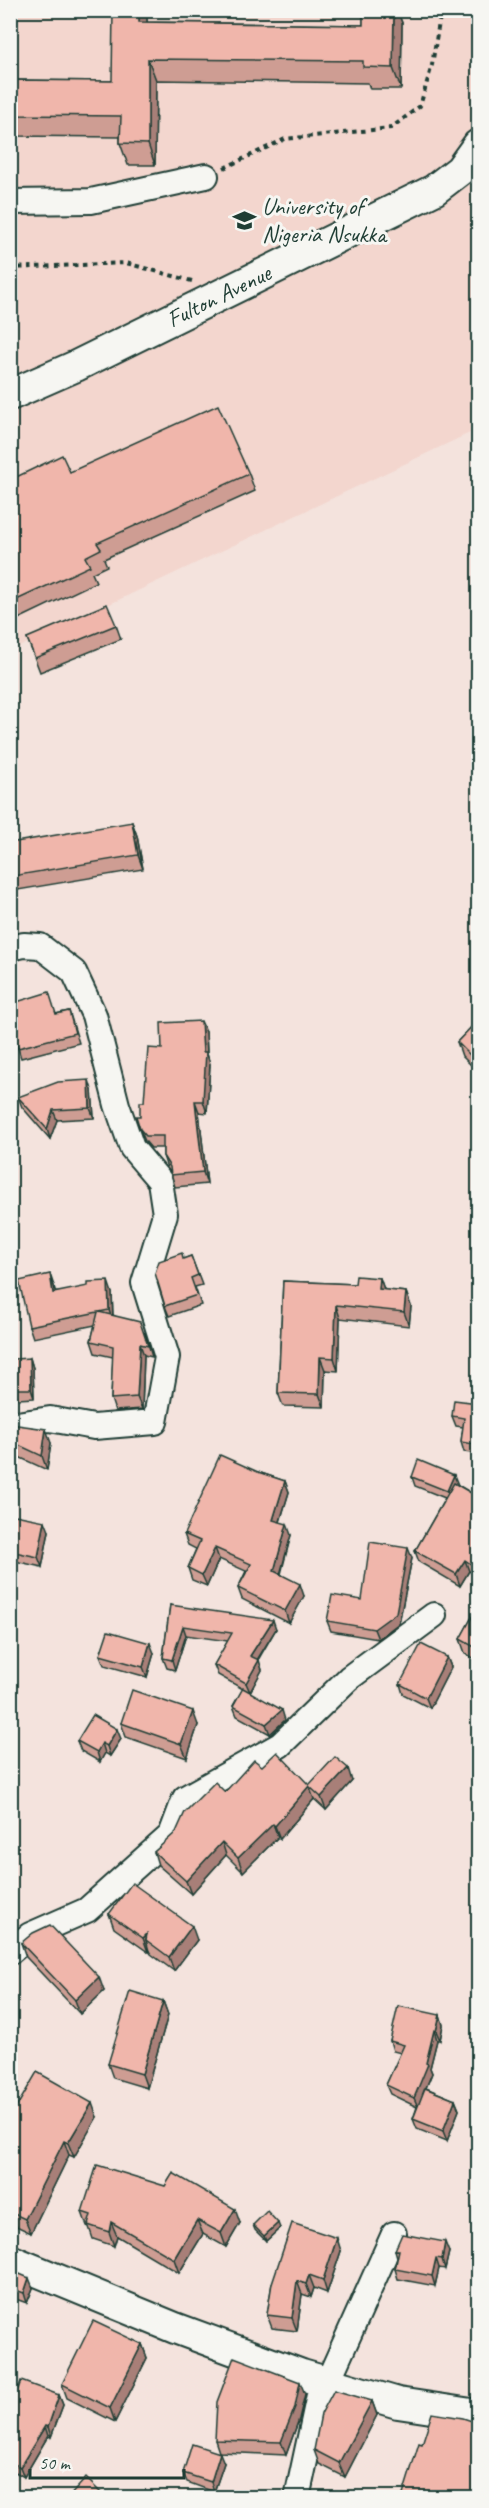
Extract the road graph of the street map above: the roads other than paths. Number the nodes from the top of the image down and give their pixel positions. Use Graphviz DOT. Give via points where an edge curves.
graph roads {
  1 [pos="478,145"];
  2 [pos="206,176"];
  3 [pos="10,202"];
  4 [pos="10,395"];
  5 [pos="10,948"];
  6 [pos="10,1425"];
  7 [pos="434,1615"];
  8 [pos="10,1952"];
  9 [pos="394,2234"];
  10 [pos="10,2260"];
  11 [pos="322,2381"];
  12 [pos="478,2415"];
  13 [pos="297,2498"];
  1 -- 4 [label="street, Fulton Avenue" via="459,170 434,190"];
  2 -- 3 [label="street" via="91,201"];
  5 -- 6 [label="street" via="40,946 74,972 94,1015 132,1148 160,1181 165,1214 144,1283 167,1358 155,1422 94,1427 50,1419"];
  7 -- 8 [label="street" via="349,1678 280,1745 186,1798 171,1835 87,1910 30,1935"];
  9 -- 11 [label="street" via="328,2381"];
  10 -- 11 [label="street" via="175,2328"];
  11 -- 12 [label="street" via="398,2403"];
  11 -- 13 [label="street"];
}
